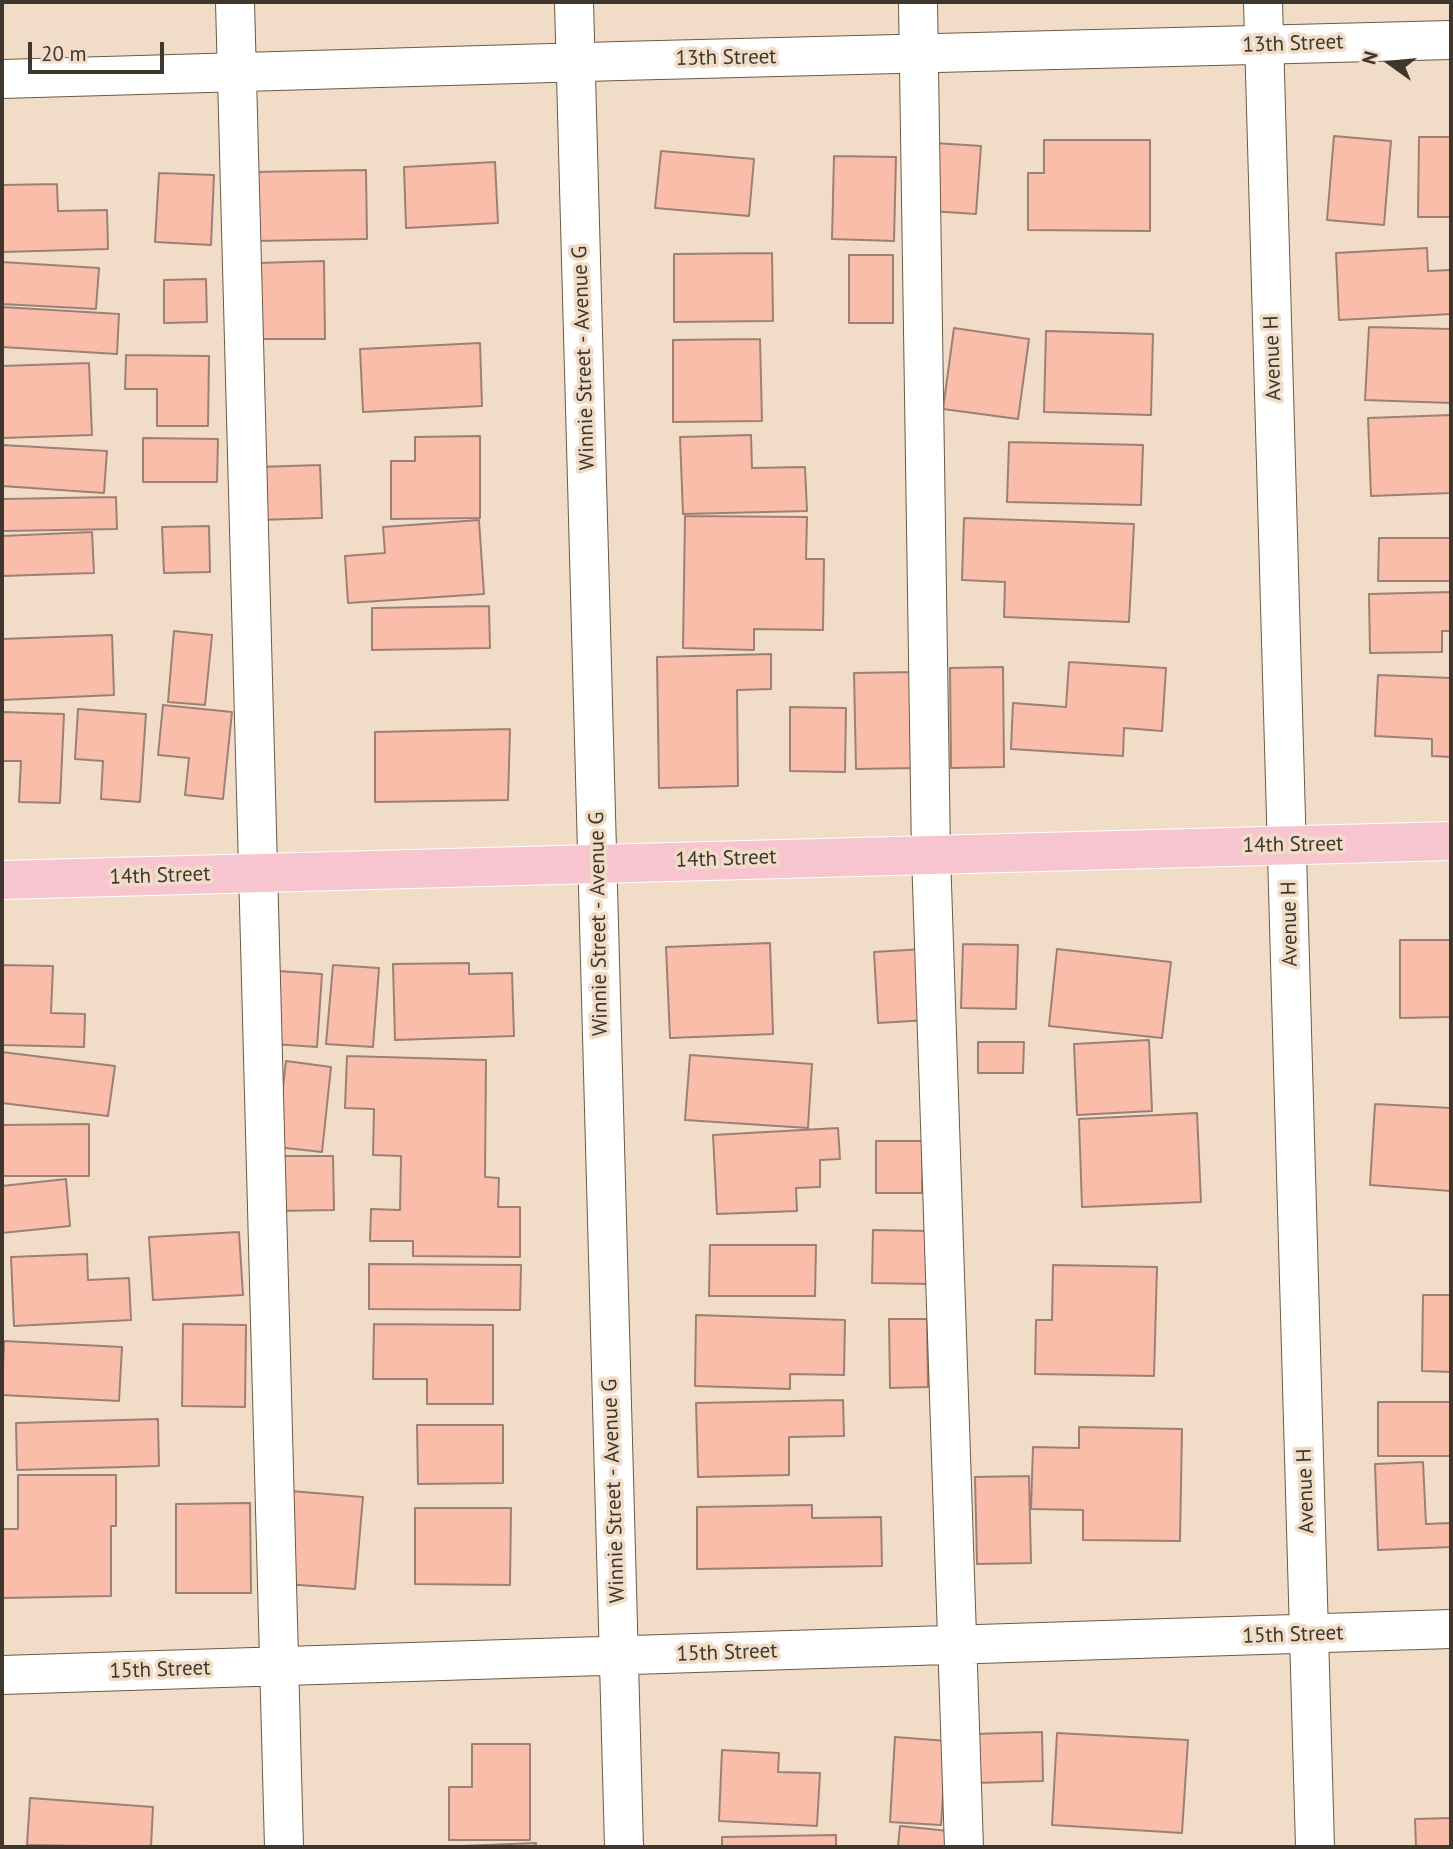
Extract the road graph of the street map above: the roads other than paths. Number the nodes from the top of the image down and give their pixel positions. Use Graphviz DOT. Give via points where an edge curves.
graph roads {
  1 [pos="235,2"];
  2 [pos="574,2"];
  3 [pos="918,2"];
  4 [pos="1263,2"];
  5 [pos="1451,40"];
  6 [pos="1264,45"];
  7 [pos="919,53"];
  8 [pos="576,62"];
  9 [pos="237,72"];
  10 [pos="2,79"];
  11 [pos="1451,841"];
  12 [pos="1288,845"];
  13 [pos="931,854"];
  14 [pos="598,863"];
  15 [pos="258,873"];
  16 [pos="2,880"];
  17 [pos="1451,1629"];
  18 [pos="1310,1634"];
  19 [pos="957,1646"];
  20 [pos="619,1657"];
  21 [pos="280,1667"];
  22 [pos="2,1675"];
  23 [pos="284,1847"];
  24 [pos="624,1847"];
  25 [pos="964,1847"];
  26 [pos="1315,1847"];
  1 -- 9 [label="street"];
  2 -- 8 [label="street, Winnie Street - Avenue G"];
  3 -- 7 [label="street"];
  4 -- 6 [label="street, Avenue H"];
  5 -- 6 [label="street, 13th Street"];
  6 -- 7 [label="street, 13th Street"];
  6 -- 12 [label="street, Avenue H"];
  7 -- 8 [label="street, 13th Street"];
  7 -- 13 [label="street"];
  8 -- 9 [label="street, 13th Street"];
  8 -- 14 [label="street, Winnie Street - Avenue G"];
  9 -- 10 [label="street, 13th Street"];
  9 -- 15 [label="street"];
  11 -- 12 [label="main road, 14th Street"];
  12 -- 13 [label="main road, 14th Street"];
  12 -- 18 [label="street, Avenue H"];
  13 -- 14 [label="main road, 14th Street"];
  13 -- 19 [label="street"];
  14 -- 15 [label="main road, 14th Street"];
  14 -- 20 [label="street, Winnie Street - Avenue G"];
  15 -- 16 [label="main road, 14th Street"];
  15 -- 21 [label="street"];
  17 -- 18 [label="street, 15th Street"];
  18 -- 19 [label="street, 15th Street"];
  18 -- 26 [label="street, Avenue H"];
  19 -- 20 [label="street, 15th Street"];
  19 -- 25 [label="street"];
  20 -- 21 [label="street, 15th Street"];
  20 -- 24 [label="street, Winnie Street - Avenue G"];
  21 -- 22 [label="street, 15th Street"];
  21 -- 23 [label="street"];
}
